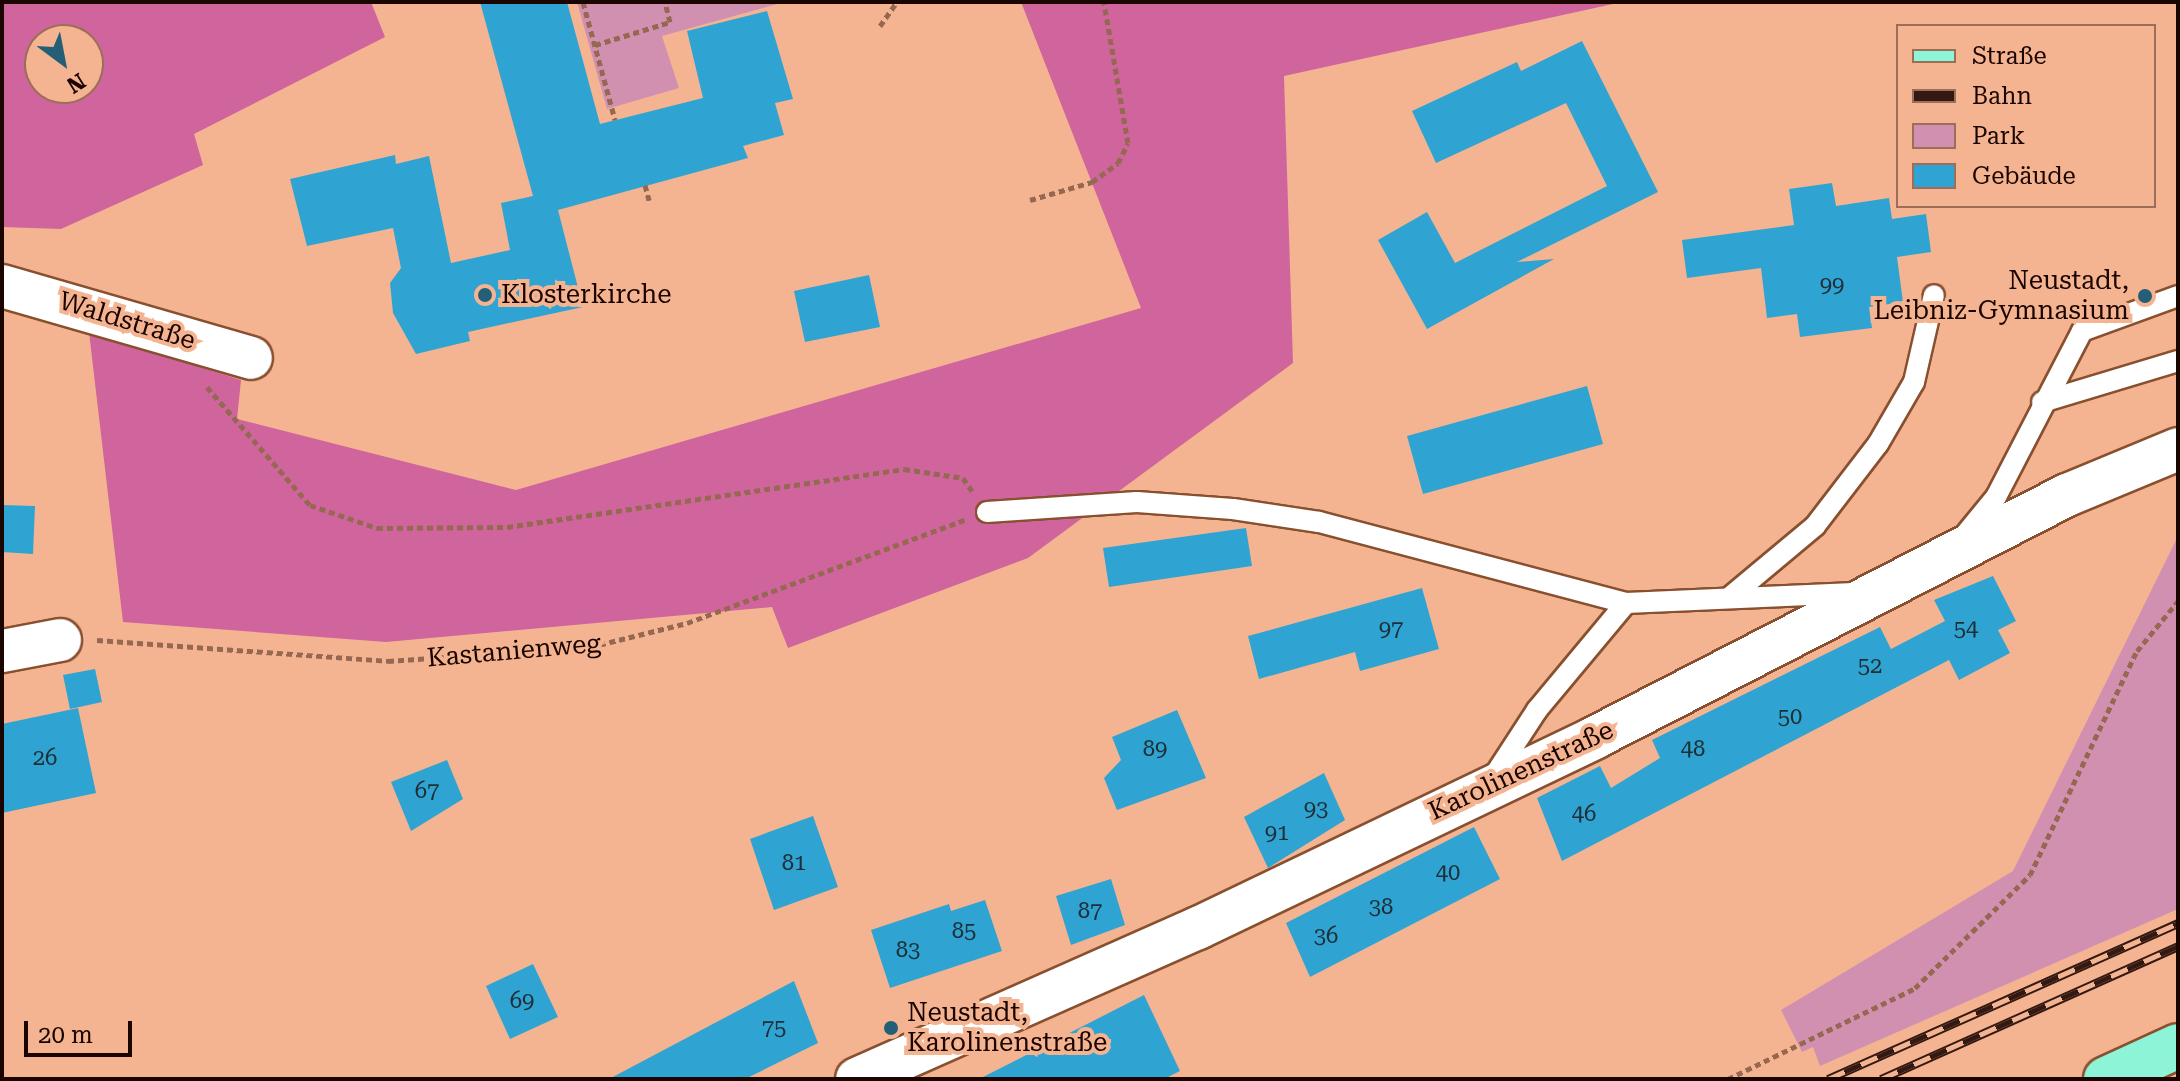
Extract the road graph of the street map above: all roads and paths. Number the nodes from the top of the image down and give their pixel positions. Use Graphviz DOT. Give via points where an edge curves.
graph roads {
  1 [pos="583,2"];
  2 [pos="665,2"];
  3 [pos="897,2"];
  4 [pos="1104,2"];
  5 [pos="880,26"];
  6 [pos="595,45"];
  7 [pos="615,120"];
  8 [pos="645,185"];
  9 [pos="649,200"];
  10 [pos="1030,200"];
  11 [pos="2,286"];
  12 [pos="1934,295"];
  13 [pos="2178,296"];
  14 [pos="251,358"];
  15 [pos="2178,361"];
  16 [pos="2042,402"];
  17 [pos="232,423"];
  18 [pos="2178,449"];
  19 [pos="987,512"];
  20 [pos="1948,556"];
  21 [pos="1876,593"];
  22 [pos="1730,597"];
  23 [pos="2178,601"];
  24 [pos="1626,603"];
  25 [pos="60,640"];
  26 [pos="117,640"];
  27 [pos="2,651"];
  28 [pos="1488,786"];
  29 [pos="2178,1046"];
  30 [pos="857,1079"];
  31 [pos="1728,1079"];
  32 [pos="2106,1079"];
  1 -- 6 [label="path"];
  2 -- 6 [label="path" via="670,22"];
  3 -- 5 [label="path"];
  4 -- 10 [label="path" via="1128,143 1118,163 1092,182"];
  6 -- 7 [label="path"];
  8 -- 9 [label="path"];
  11 -- 14 [label="street, Waldstraße"];
  12 -- 22 [label="lane" via="1914,382 1878,444 1815,526"];
  13 -- 16 [label="lane" via="2082,331"];
  15 -- 16 [label="lane"];
  16 -- 20 [label="lane" via="1996,497"];
  17 -- 19 [label="path" via="310,505 377,528 507,527 904,469 963,478"];
  18 -- 20 [label="street, Karolinenstraße"];
  19 -- 24 [label="lane" via="1137,502 1233,509 1319,522"];
  19 -- 26 [label="path, Kastanienweg" via="687,623 590,647 388,661"];
  20 -- 21 [label="street, Karolinenstraße"];
  21 -- 22 [label="lane"];
  21 -- 28 [label="street, Karolinenstraße"];
  22 -- 24 [label="lane"];
  23 -- 31 [label="path" via="2137,651 2030,875 1915,988"];
  24 -- 28 [label="lane" via="1537,710"];
  25 -- 27 [label="street"];
  28 -- 30 [label="street, Karolinenstraße" via="1198,928"];
  29 -- 32 [label="main road"];
}
